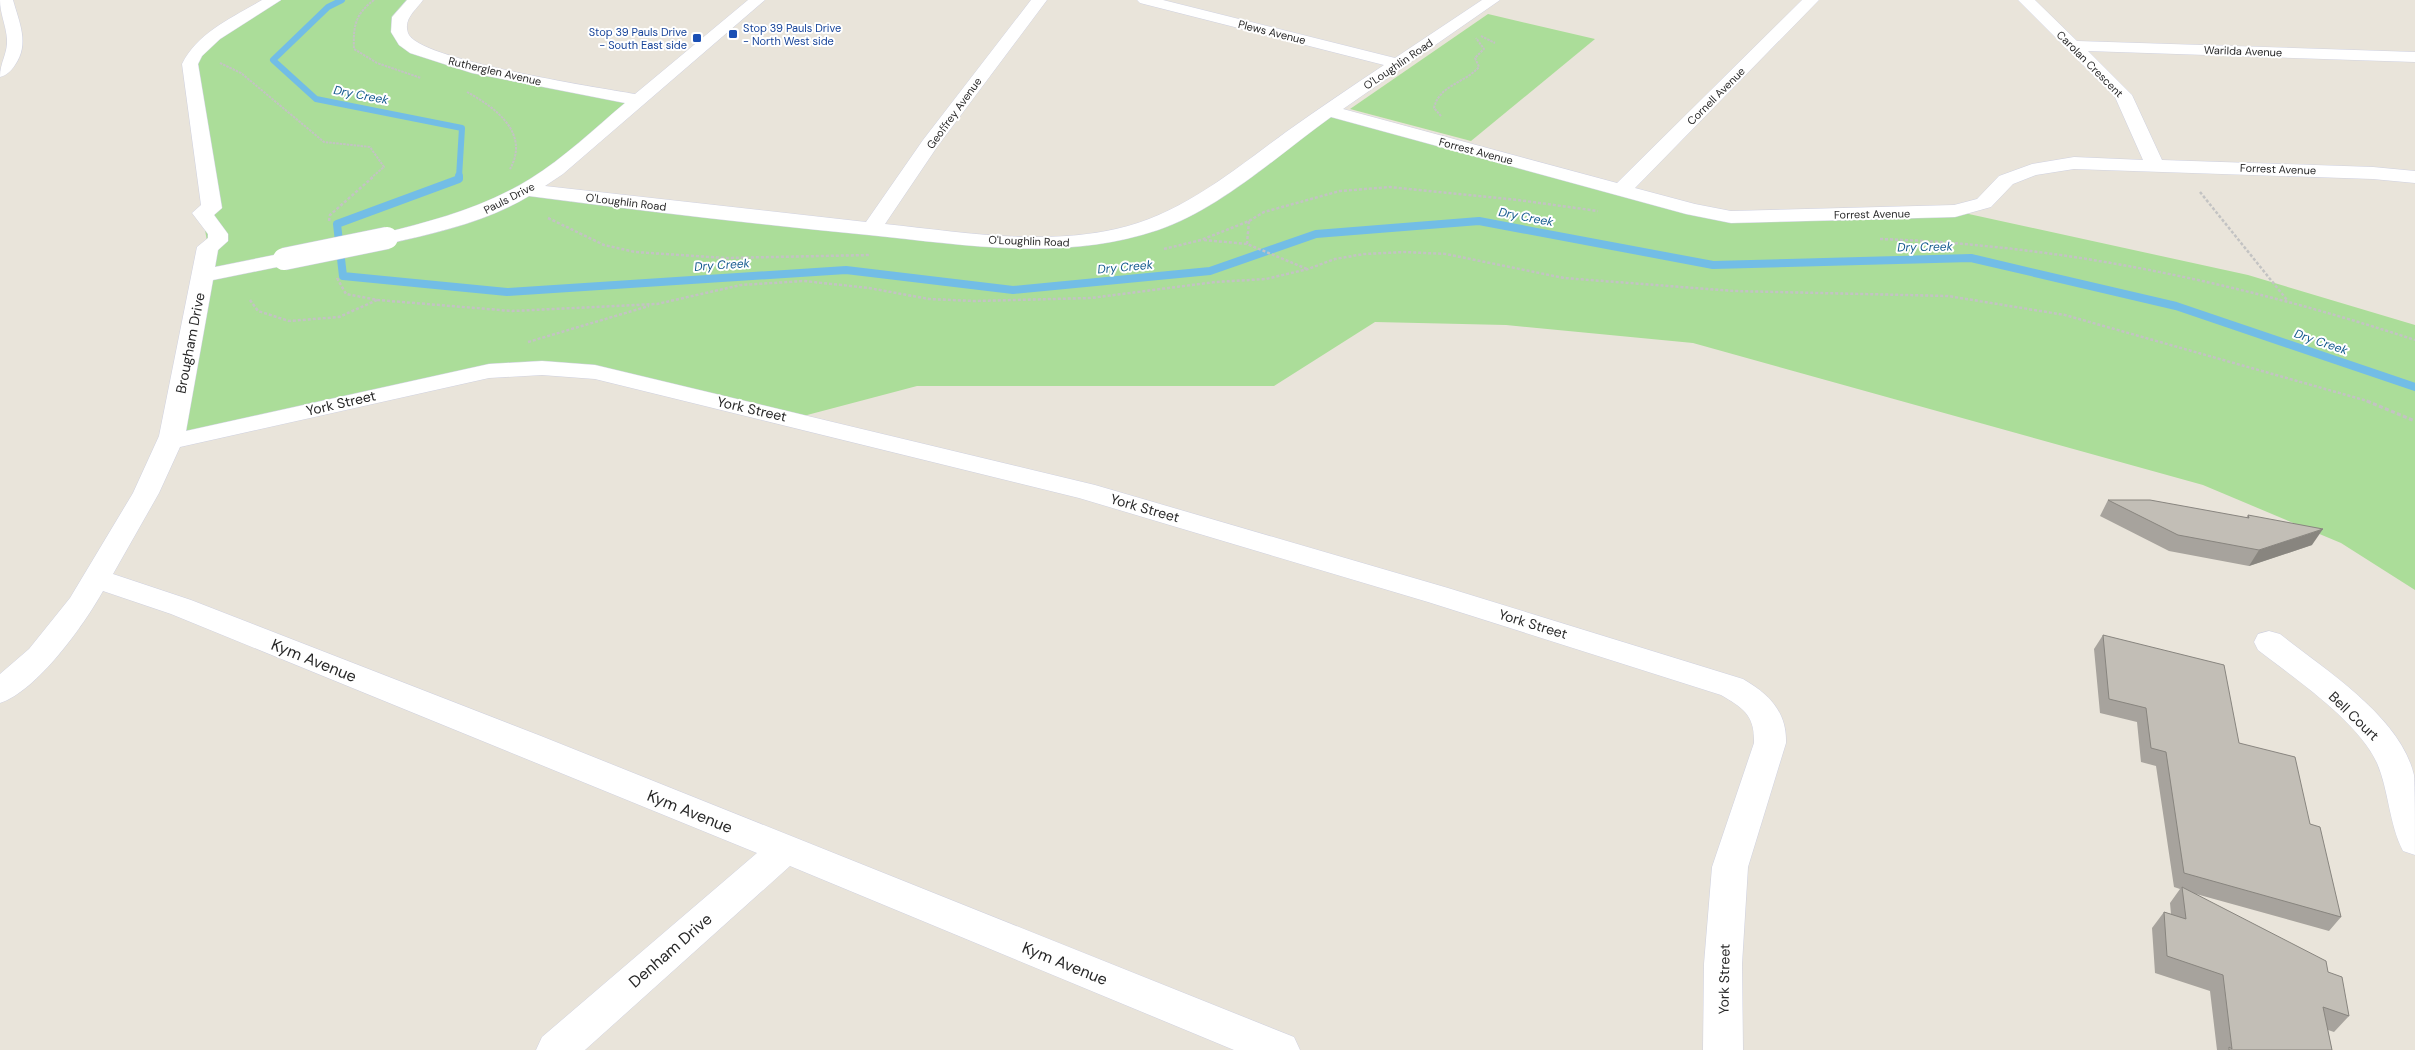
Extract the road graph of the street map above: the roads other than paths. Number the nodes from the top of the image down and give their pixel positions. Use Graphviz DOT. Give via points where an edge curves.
graph roads {
  1 [pos="5,0"];
  2 [pos="273,0"];
  3 [pos="415,0"];
  4 [pos="757,0"];
  5 [pos="1039,0"];
  6 [pos="1146,0"];
  7 [pos="1492,0"];
  8 [pos="1811,0"];
  9 [pos="2025,0"];
  10 [pos="2072,46"];
  11 [pos="2415,57"];
  12 [pos="1398,64"];
  13 [pos="0,72"];
  14 [pos="638,100"];
  15 [pos="1329,111"];
  16 [pos="2155,165"];
  17 [pos="2415,177"];
  18 [pos="1621,191"];
  19 [pos="520,194"];
  20 [pos="872,229"];
  21 [pos="203,276"];
  22 [pos="169,442"];
  23 [pos="97,579"];
  24 [pos="2269,642"];
  25 [pos="0,692"];
  26 [pos="2415,841"];
  27 [pos="784,850"];
  28 [pos="556,1050"];
  29 [pos="1280,1050"];
  30 [pos="1723,1050"];
  1 -- 13 [label="street" via="15,53"];
  2 -- 21 [label="street, Brougham Drive" via="210,39 195,53 190,64 212,208 202,213 218,234 218,241 208,247"];
  3 -- 14 [label="street, Rutherglen Avenue" via="400,17 399,32 410,46 425,54 492,72"];
  4 -- 14 [label="street, Pauls Drive"];
  5 -- 20 [label="street, Geoffrey Avenue" via="930,144"];
  6 -- 12 [label="street, Plews Avenue"];
  7 -- 12 [label="street, O'Loughlin Road"];
  8 -- 18 [label="street, Cornell Avenue"];
  9 -- 10 [label="street, Carolan Crescent"];
  10 -- 11 [label="street, Warilda Avenue"];
  10 -- 16 [label="street, Carolan Crescent" via="2123,95"];
  12 -- 15 [label="street, O'Loughlin Road"];
  14 -- 19 [label="street, Pauls Drive" via="556,170"];
  15 -- 18 [label="street, Forrest Avenue"];
  15 -- 20 [label="street, O'Loughlin Road" via="1186,208 1157,223 1118,236 1042,243"];
  16 -- 17 [label="street, Forrest Avenue"];
  16 -- 18 [label="street, Forrest Avenue" via="2074,164 2032,170 2006,180 1978,206 1943,212 1732,217"];
  19 -- 20 [label="street, O'Loughlin Road"];
  19 -- 21 [label="street, Pauls Drive, bridge" via="462,219"];
  21 -- 22 [label="street, Brougham Drive"];
  22 -- 23 [label="street, Brougham Drive" via="146,493"];
  22 -- 30 [label="street, York Street" via="489,371 531,367 595,372 1086,491 1438,595 1732,687 1760,707 1772,729 1730,866 1723,964"];
  23 -- 25 [label="street, Brougham Drive" via="55,641"];
  23 -- 27 [label="street, Kym Avenue" via="190,610"];
  24 -- 26 [label="street, Bell Court" via="2354,712 2377,736 2392,761"];
  27 -- 28 [label="street, Denham Drive"];
  27 -- 29 [label="street, Kym Avenue"];
}
